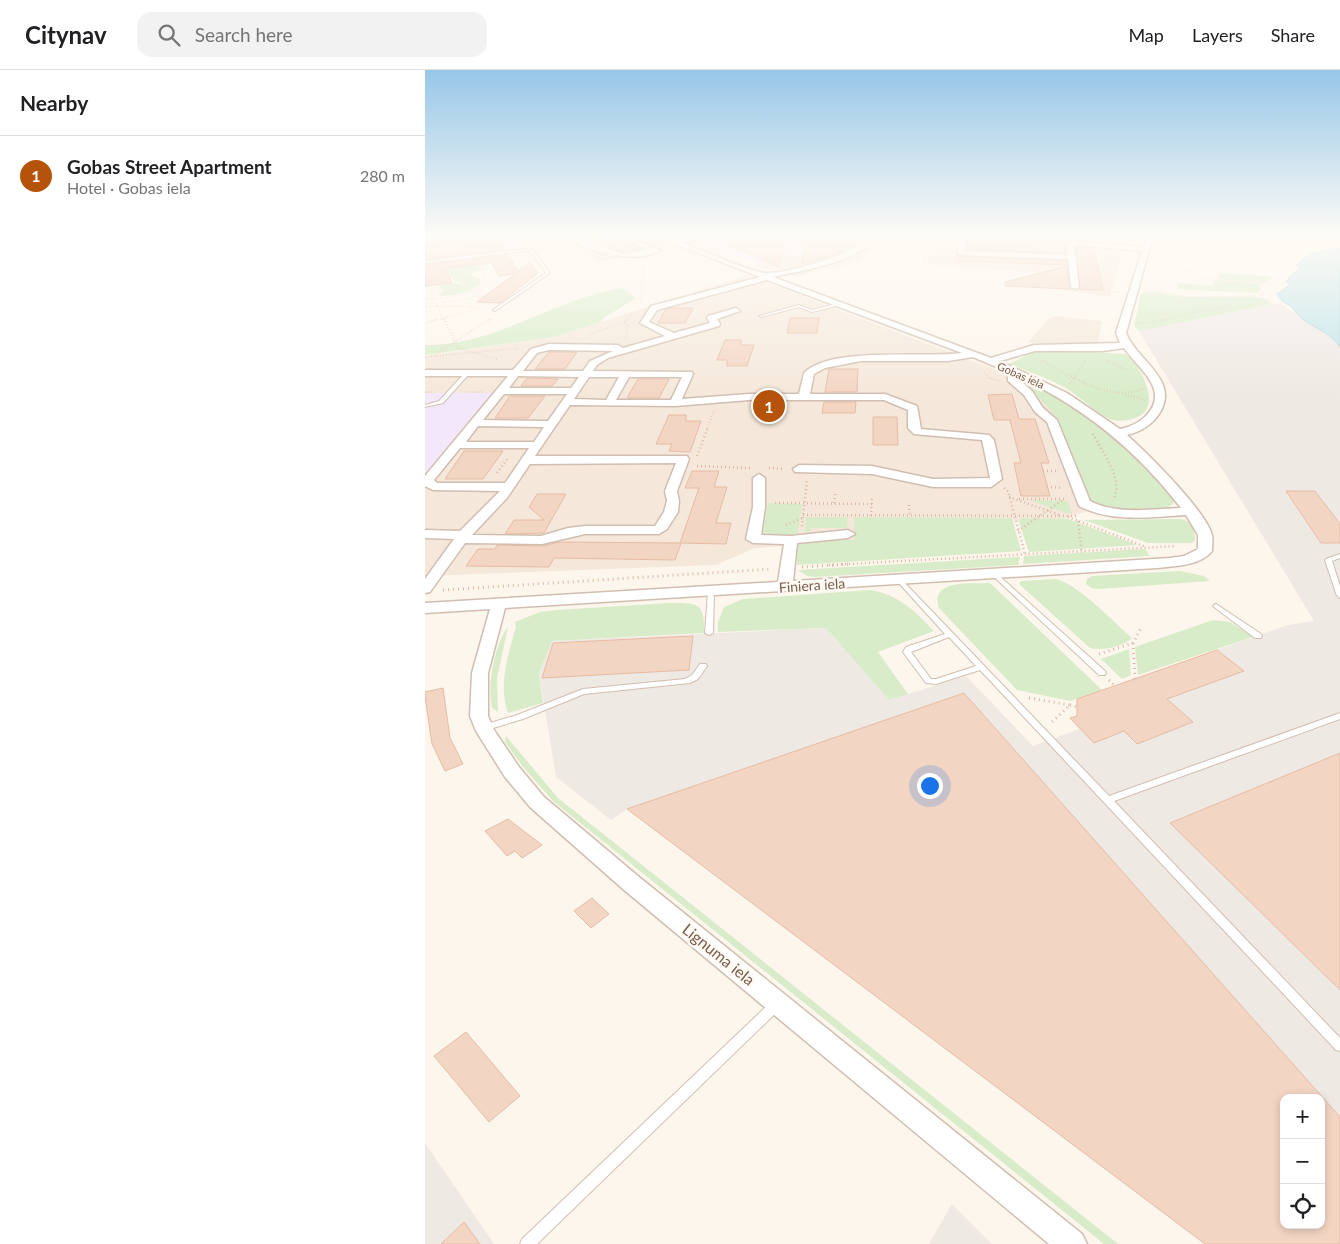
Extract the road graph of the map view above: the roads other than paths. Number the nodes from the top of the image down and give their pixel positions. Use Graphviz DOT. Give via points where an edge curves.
graph roads {
  1 [pos="522,291"];
  2 [pos="716,291"];
  3 [pos="804,291"];
  4 [pos="1134,291"];
  5 [pos="839,304"];
  6 [pos="495,310"];
  7 [pos="736,311"];
  8 [pos="761,316"];
  9 [pos="673,336"];
  10 [pos="1127,345"];
  11 [pos="623,349"];
  12 [pos="971,355"];
  13 [pos="990,361"];
  14 [pos="425,373"];
  15 [pos="516,373"];
  16 [pos="467,374"];
  17 [pos="586,374"];
  18 [pos="626,374"];
  19 [pos="1021,374"];
  20 [pos="500,391"];
  21 [pos="574,391"];
  22 [pos="804,397"];
  23 [pos="568,402"];
  24 [pos="609,403"];
  25 [pos="675,403"];
  26 [pos="425,406"];
  27 [pos="474,423"];
  28 [pos="552,424"];
  29 [pos="1118,433"];
  30 [pos="455,445"];
  31 [pos="538,446"];
  32 [pos="528,460"];
  33 [pos="799,469"];
  34 [pos="758,471"];
  35 [pos="509,487"];
  36 [pos="1190,511"];
  37 [pos="425,534"];
  38 [pos="848,534"];
  39 [pos="462,537"];
  40 [pos="791,540"];
  41 [pos="1202,551"];
  42 [pos="1340,556"];
  43 [pos="994,574"];
  44 [pos="899,580"];
  45 [pos="785,587"];
  46 [pos="430,590"];
  47 [pos="711,591"];
  48 [pos="1340,596"];
  49 [pos="499,604"];
  50 [pos="1216,606"];
  51 [pos="425,608"];
  52 [pos="709,633"];
  53 [pos="951,634"];
  54 [pos="1258,636"];
  55 [pos="703,666"];
  56 [pos="981,667"];
  57 [pos="1102,673"];
  58 [pos="1340,716"];
  59 [pos="483,728"];
  60 [pos="1107,800"];
  61 [pos="779,1002"];
  62 [pos="1340,1046"];
  63 [pos="527,1244"];
  64 [pos="1072,1244"];
  1 -- 6 [label="lane"];
  2 -- 9 [label="street" via="657,307 650,313 644,323"];
  3 -- 5 [label="street, Gobas iela"];
  4 -- 10 [label="street" via="1121,333"];
  5 -- 8 [label="lane" via="811,311 799,306"];
  5 -- 12 [label="street, Gobas iela"];
  7 -- 9 [label="street" via="711,318 716,324"];
  9 -- 11 [label="street"];
  10 -- 13 [label="street" via="1034,348"];
  10 -- 29 [label="street" via="1152,375 1160,392 1160,403 1144,424 1132,431"];
  11 -- 15 [label="street" via="543,348 534,351"];
  11 -- 17 [label="street" via="598,359"];
  12 -- 13 [label="street, Gobas iela"];
  12 -- 22 [label="street" via="861,358 822,366 809,373"];
  13 -- 19 [label="street, Gobas iela"];
  14 -- 16 [label="street"];
  15 -- 16 [label="street"];
  15 -- 17 [label="street"];
  15 -- 20 [label="street"];
  16 -- 26 [label="lane" via="441,402"];
  17 -- 18 [label="street"];
  17 -- 21 [label="street"];
  18 -- 24 [label="street"];
  18 -- 25 [label="street" via="688,374"];
  19 -- 29 [label="street, Gobas iela" via="1063,394"];
  19 -- 36 [label="street" via="1012,377 1013,380 1052,420 1075,499 1098,511"];
  20 -- 21 [label="street"];
  20 -- 27 [label="street"];
  21 -- 23 [label="street"];
  22 -- 25 [label="street"];
  22 -- 33 [label="street" via="885,397 913,408 914,428 919,432 985,437 995,482 933,484 872,470"];
  23 -- 24 [label="street"];
  23 -- 28 [label="street"];
  24 -- 25 [label="street"];
  27 -- 28 [label="street"];
  27 -- 30 [label="street"];
  28 -- 31 [label="street"];
  29 -- 36 [label="street, Gobas iela" via="1149,462"];
  30 -- 31 [label="street"];
  30 -- 35 [label="street" via="428,479 429,484"];
  31 -- 32 [label="street"];
  32 -- 35 [label="street"];
  32 -- 39 [label="street" via="683,459 671,491 675,499 667,523 659,530 585,530 542,540"];
  34 -- 40 [label="street" via="759,504 753,539"];
  35 -- 39 [label="street"];
  36 -- 41 [label="street, Gobas iela" via="1205,535"];
  37 -- 39 [label="street"];
  38 -- 40 [label="street"];
  39 -- 46 [label="street"];
  40 -- 45 [label="street"];
  41 -- 43 [label="street, Finiera iela" via="1179,562"];
  42 -- 48 [label="lane" via="1328,560"];
  43 -- 44 [label="street, Finiera iela"];
  43 -- 57 [label="lane"];
  44 -- 45 [label="street, Finiera iela"];
  44 -- 53 [label="lane"];
  45 -- 47 [label="street, Finiera iela"];
  47 -- 49 [label="street, Finiera iela"];
  47 -- 52 [label="lane"];
  49 -- 51 [label="street, Finiera iela"];
  49 -- 59 [label="street, Lignuma iela" via="480,673 479,716"];
  50 -- 54 [label="lane"];
  53 -- 56 [label="lane"];
  53 -- 56 [label="lane" via="907,652 926,679 936,682"];
  55 -- 59 [label="lane" via="695,677 687,681 583,692"];
  56 -- 60 [label="lane"];
  58 -- 60 [label="lane"];
  59 -- 61 [label="street, Lignuma iela" via="512,772 537,802 631,883"];
  60 -- 62 [label="lane"];
  61 -- 63 [label="lane"];
  61 -- 64 [label="street, Lignuma iela"];
}
